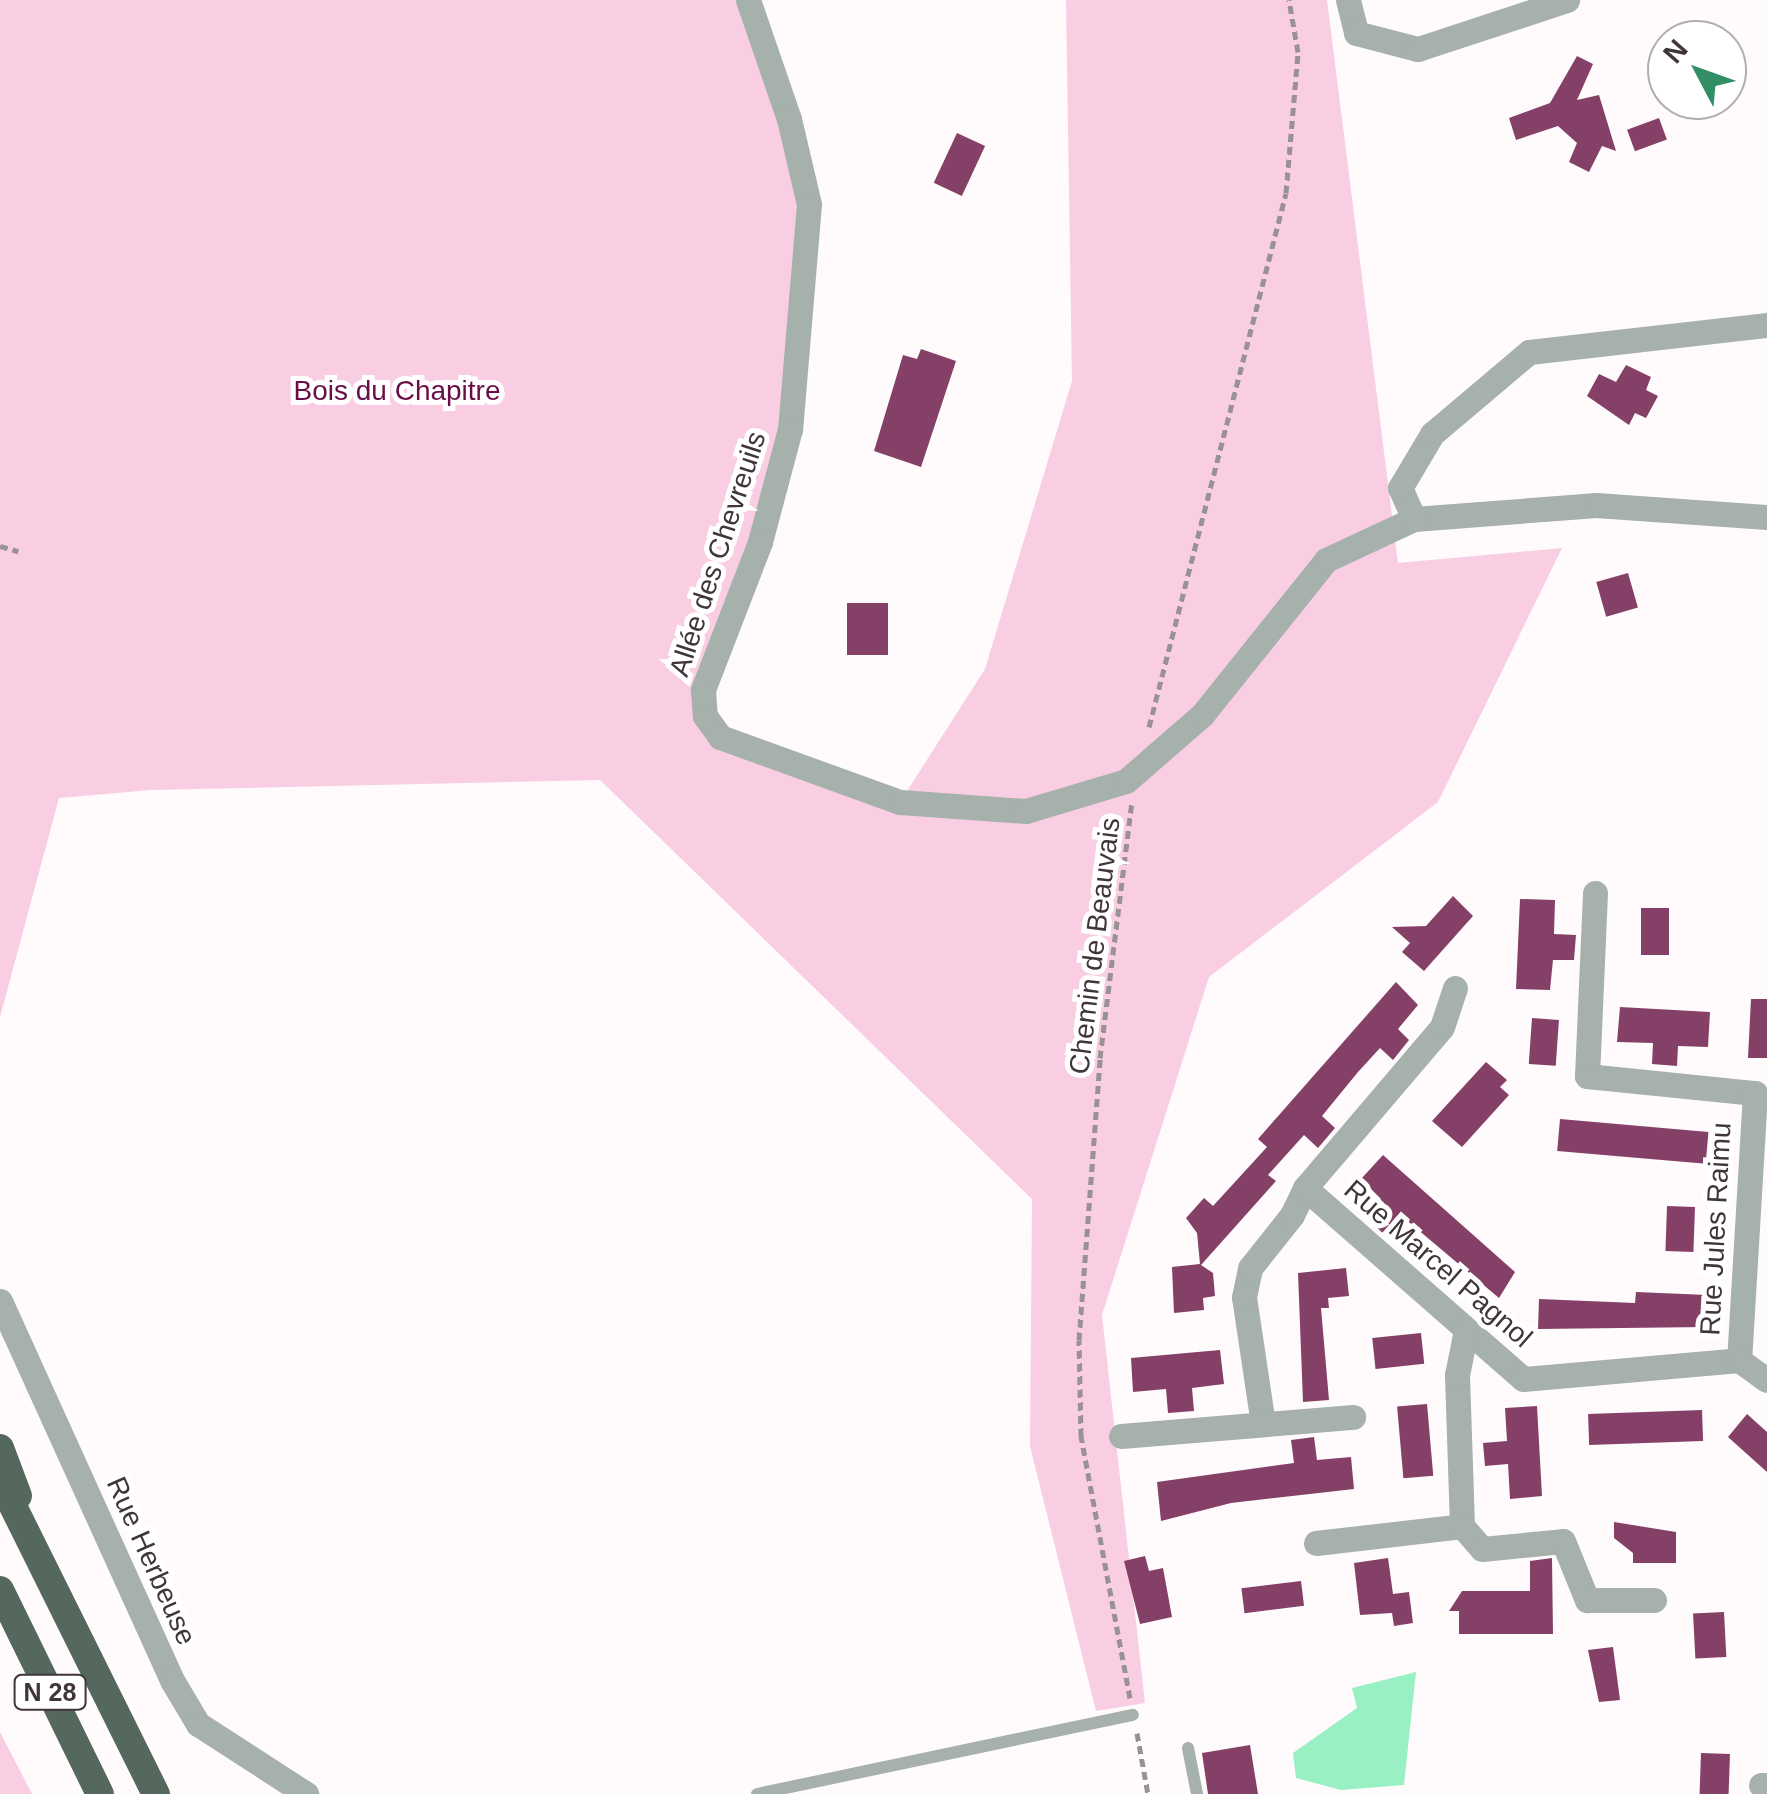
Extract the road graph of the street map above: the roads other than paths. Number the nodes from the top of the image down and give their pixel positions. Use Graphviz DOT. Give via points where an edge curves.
graph roads {
  1 [pos="748,0"];
  2 [pos="1348,0"];
  3 [pos="1567,0"];
  4 [pos="1767,324"];
  5 [pos="1767,516"];
  6 [pos="1414,519"];
  7 [pos="1595,893"];
  8 [pos="1455,988"];
  9 [pos="1761,1093"];
  10 [pos="1305,1188"];
  11 [pos="0,1301"];
  12 [pos="1466,1330"];
  13 [pos="1739,1360"];
  14 [pos="1767,1380"];
  15 [pos="1354,1417"];
  16 [pos="1262,1424"];
  17 [pos="1121,1436"];
  18 [pos="0,1448"];
  19 [pos="0,1480"];
  20 [pos="1462,1526"];
  21 [pos="1316,1543"];
  22 [pos="42,1558"];
  23 [pos="0,1590"];
  24 [pos="1654,1600"];
  25 [pos="1133,1714"];
  26 [pos="1188,1748"];
  27 [pos="100,1794"];
  28 [pos="156,1794"];
  29 [pos="306,1794"];
  30 [pos="757,1794"];
  31 [pos="1197,1794"];
  1 -- 6 [label="street, Allée des Chevreuils" via="809,204 804,324 790,429 760,542 703,690 705,716 720,737 900,802 1026,810 1126,781 1202,716 1326,560"];
  2 -- 3 [label="street" via="1356,33 1418,49"];
  4 -- 6 [label="street" via="1529,352 1432,434 1400,488"];
  5 -- 6 [label="street" via="1596,505"];
  7 -- 9 [label="street, Rue Jules Raimu" via="1586,1076"];
  8 -- 10 [label="street" via="1442,1027"];
  9 -- 13 [label="street, Rue Jules Raimu"];
  10 -- 12 [label="street, Rue Marcel Pagnol"];
  10 -- 16 [label="street" via="1250,1268 1244,1298"];
  11 -- 29 [label="street, Rue Herbeuse" via="172,1682 198,1724"];
  12 -- 13 [label="street, Rue Marcel Pagnol" via="1523,1379"];
  12 -- 20 [label="street" via="1457,1376"];
  13 -- 14 [label="street"];
  15 -- 16 [label="street"];
  16 -- 17 [label="street"];
  18 -- 22 [label="highway"];
  19 -- 22 [label="highway, N 28"];
  20 -- 21 [label="street"];
  20 -- 24 [label="street" via="1482,1549 1562,1541 1586,1600"];
  22 -- 28 [label="highway, N 28"];
  23 -- 27 [label="highway, N 28"];
  25 -- 30 [label="lane"];
  26 -- 31 [label="lane"];
}
